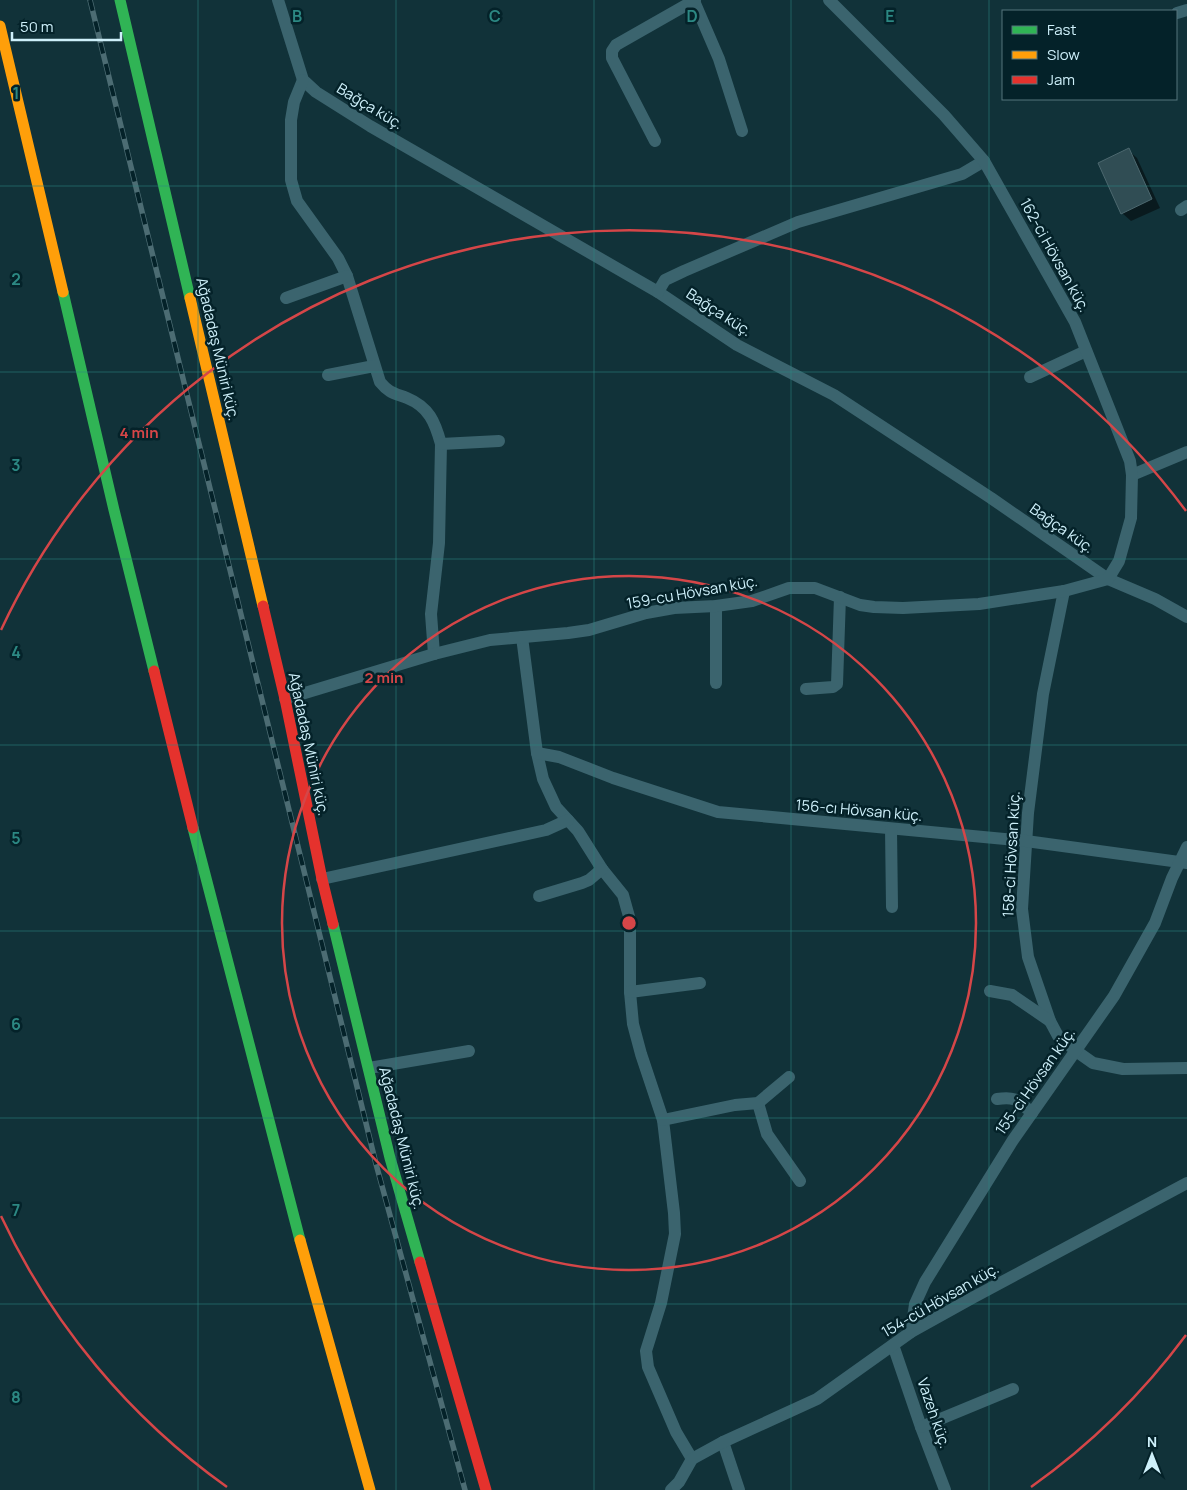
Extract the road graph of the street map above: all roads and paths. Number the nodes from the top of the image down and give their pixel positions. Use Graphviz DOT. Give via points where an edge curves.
graph roads {
  1 [pos="120,0"];
  2 [pos="278,0"];
  3 [pos="695,0"];
  4 [pos="830,0"];
  5 [pos="0,26"];
  6 [pos="303,80"];
  7 [pos="742,131"];
  8 [pos="655,141"];
  9 [pos="984,161"];
  10 [pos="347,276"];
  11 [pos="658,292"];
  12 [pos="286,298"];
  13 [pos="1086,351"];
  14 [pos="374,366"];
  15 [pos="328,375"];
  16 [pos="1030,378"];
  17 [pos="499,440"];
  18 [pos="441,444"];
  19 [pos="1187,452"];
  20 [pos="1132,475"];
  21 [pos="1108,579"];
  22 [pos="1064,591"];
  23 [pos="840,597"];
  24 [pos="716,606"];
  25 [pos="1187,617"];
  26 [pos="522,637"];
  27 [pos="434,654"];
  28 [pos="716,683"];
  29 [pos="806,689"];
  30 [pos="285,699"];
  31 [pos="537,753"];
  32 [pos="568,820"];
  33 [pos="891,829"];
  34 [pos="1026,841"];
  35 [pos="1187,847"];
  36 [pos="1183,863"];
  37 [pos="602,869"];
  38 [pos="322,879"];
  39 [pos="539,896"];
  40 [pos="892,907"];
  41 [pos="700,983"];
  42 [pos="990,991"];
  43 [pos="630,992"];
  44 [pos="1050,1021"];
  45 [pos="469,1051"];
  46 [pos="1076,1051"];
  47 [pos="369,1068"];
  48 [pos="1187,1068"];
  49 [pos="789,1077"];
  50 [pos="997,1099"];
  51 [pos="758,1103"];
  52 [pos="1032,1114"];
  53 [pos="663,1120"];
  54 [pos="800,1181"];
  55 [pos="1187,1183"];
  56 [pos="912,1332"];
  57 [pos="893,1345"];
  58 [pos="1013,1390"];
  59 [pos="921,1427"];
  60 [pos="723,1442"];
  61 [pos="692,1459"];
  62 [pos="370,1490"];
  63 [pos="486,1490"];
  64 [pos="671,1490"];
  65 [pos="739,1490"];
  66 [pos="945,1490"];
  1 -- 30 [label="street, Ağadadaş Müniri küç."];
  2 -- 6 [label="street"];
  3 -- 7 [label="street" via="719,59"];
  3 -- 8 [label="street" via="616,45 612,51 612,58"];
  4 -- 9 [label="street, 162-ci Hövsan küç."];
  5 -- 62 [label="street" via="208,890"];
  6 -- 10 [label="street" via="291,120 291,180 297,201"];
  6 -- 11 [label="street, Bağça küç." via="316,92 370,126"];
  9 -- 11 [label="street" via="962,174 798,222 665,280"];
  9 -- 13 [label="street, 162-ci Hövsan küç." via="1074,322"];
  10 -- 12 [label="street"];
  10 -- 14 [label="street"];
  11 -- 21 [label="street, Bağça küç." via="737,345 834,395"];
  13 -- 16 [label="street"];
  13 -- 20 [label="street, 162-ci Hövsan küç." via="1130,461"];
  14 -- 15 [label="street"];
  14 -- 18 [label="street" via="387,390 421,405 431,416"];
  17 -- 18 [label="street"];
  18 -- 27 [label="street" via="439,542 431,614"];
  19 -- 20 [label="street"];
  20 -- 21 [label="street, 162-ci Hövsan küç." via="1131,518 1119,561"];
  21 -- 22 [label="street, 159-cu Hövsan küç."];
  21 -- 25 [label="street, Bağça küç." via="1156,599"];
  22 -- 23 [label="street, 159-cu Hövsan küç." via="979,604 903,608 860,605"];
  22 -- 34 [label="street, 158-ci Hövsan küç." via="1043,694"];
  23 -- 24 [label="street, 159-cu Hövsan küç." via="815,588 789,588 752,600"];
  23 -- 29 [label="street" via="837,684"];
  24 -- 26 [label="street, 159-cu Hövsan küç." via="674,608 589,630"];
  24 -- 28 [label="street"];
  26 -- 27 [label="street, 159-cu Hövsan küç." via="490,640"];
  26 -- 31 [label="street"];
  27 -- 30 [label="street, 159-cu Hövsan küç."];
  30 -- 38 [label="street, Ağadadaş Müniri küç."];
  31 -- 32 [label="street" via="543,779 556,807"];
  31 -- 33 [label="street, 156-cı Hövsan küç." via="558,757 718,812"];
  32 -- 37 [label="street"];
  32 -- 38 [label="street" via="546,830"];
  33 -- 34 [label="street, 156-cı Hövsan küç."];
  33 -- 40 [label="street"];
  34 -- 36 [label="street, 156-cı Hövsan küç."];
  34 -- 44 [label="street, 158-ci Hövsan küç." via="1024,928 1028,957"];
  35 -- 36 [label="street, 155-ci Hövsan küç."];
  36 -- 46 [label="street, 155-ci Hövsan küç." via="1172,878 1156,923 1114,996"];
  37 -- 39 [label="street" via="582,883"];
  37 -- 43 [label="street" via="623,894 627,906 630,920"];
  38 -- 47 [label="street, Ağadadaş Müniri küç."];
  41 -- 43 [label="street"];
  42 -- 44 [label="street" via="1012,995"];
  43 -- 53 [label="street" via="633,1024"];
  44 -- 46 [label="street, 158-ci Hövsan küç." via="1058,1036"];
  45 -- 47 [label="street"];
  46 -- 48 [label="street, 158-ci Hövsan küç." via="1093,1063 1123,1070"];
  46 -- 52 [label="street, 155-ci Hövsan küç."];
  47 -- 63 [label="street, Ağadadaş Müniri küç." via="390,1158"];
  49 -- 51 [label="street"];
  50 -- 52 [label="street" via="1014,1098"];
  51 -- 53 [label="street"];
  51 -- 54 [label="street" via="767,1134"];
  52 -- 56 [label="street, 155-ci Hövsan küç." via="925,1282 915,1304"];
  53 -- 61 [label="street" via="675,1234 661,1303 646,1352 648,1367 676,1432"];
  55 -- 56 [label="street, 154-cü Hövsan küç."];
  56 -- 57 [label="street, 154-cü Hövsan küç."];
  57 -- 59 [label="street, Vazeh küç."];
  57 -- 60 [label="street, 154-cü Hövsan küç." via="817,1399"];
  58 -- 59 [label="street"];
  59 -- 66 [label="street, Vazeh küç."];
  60 -- 61 [label="street, 154-cü Hövsan küç."];
  60 -- 65 [label="street"];
  61 -- 64 [label="street"];
}
